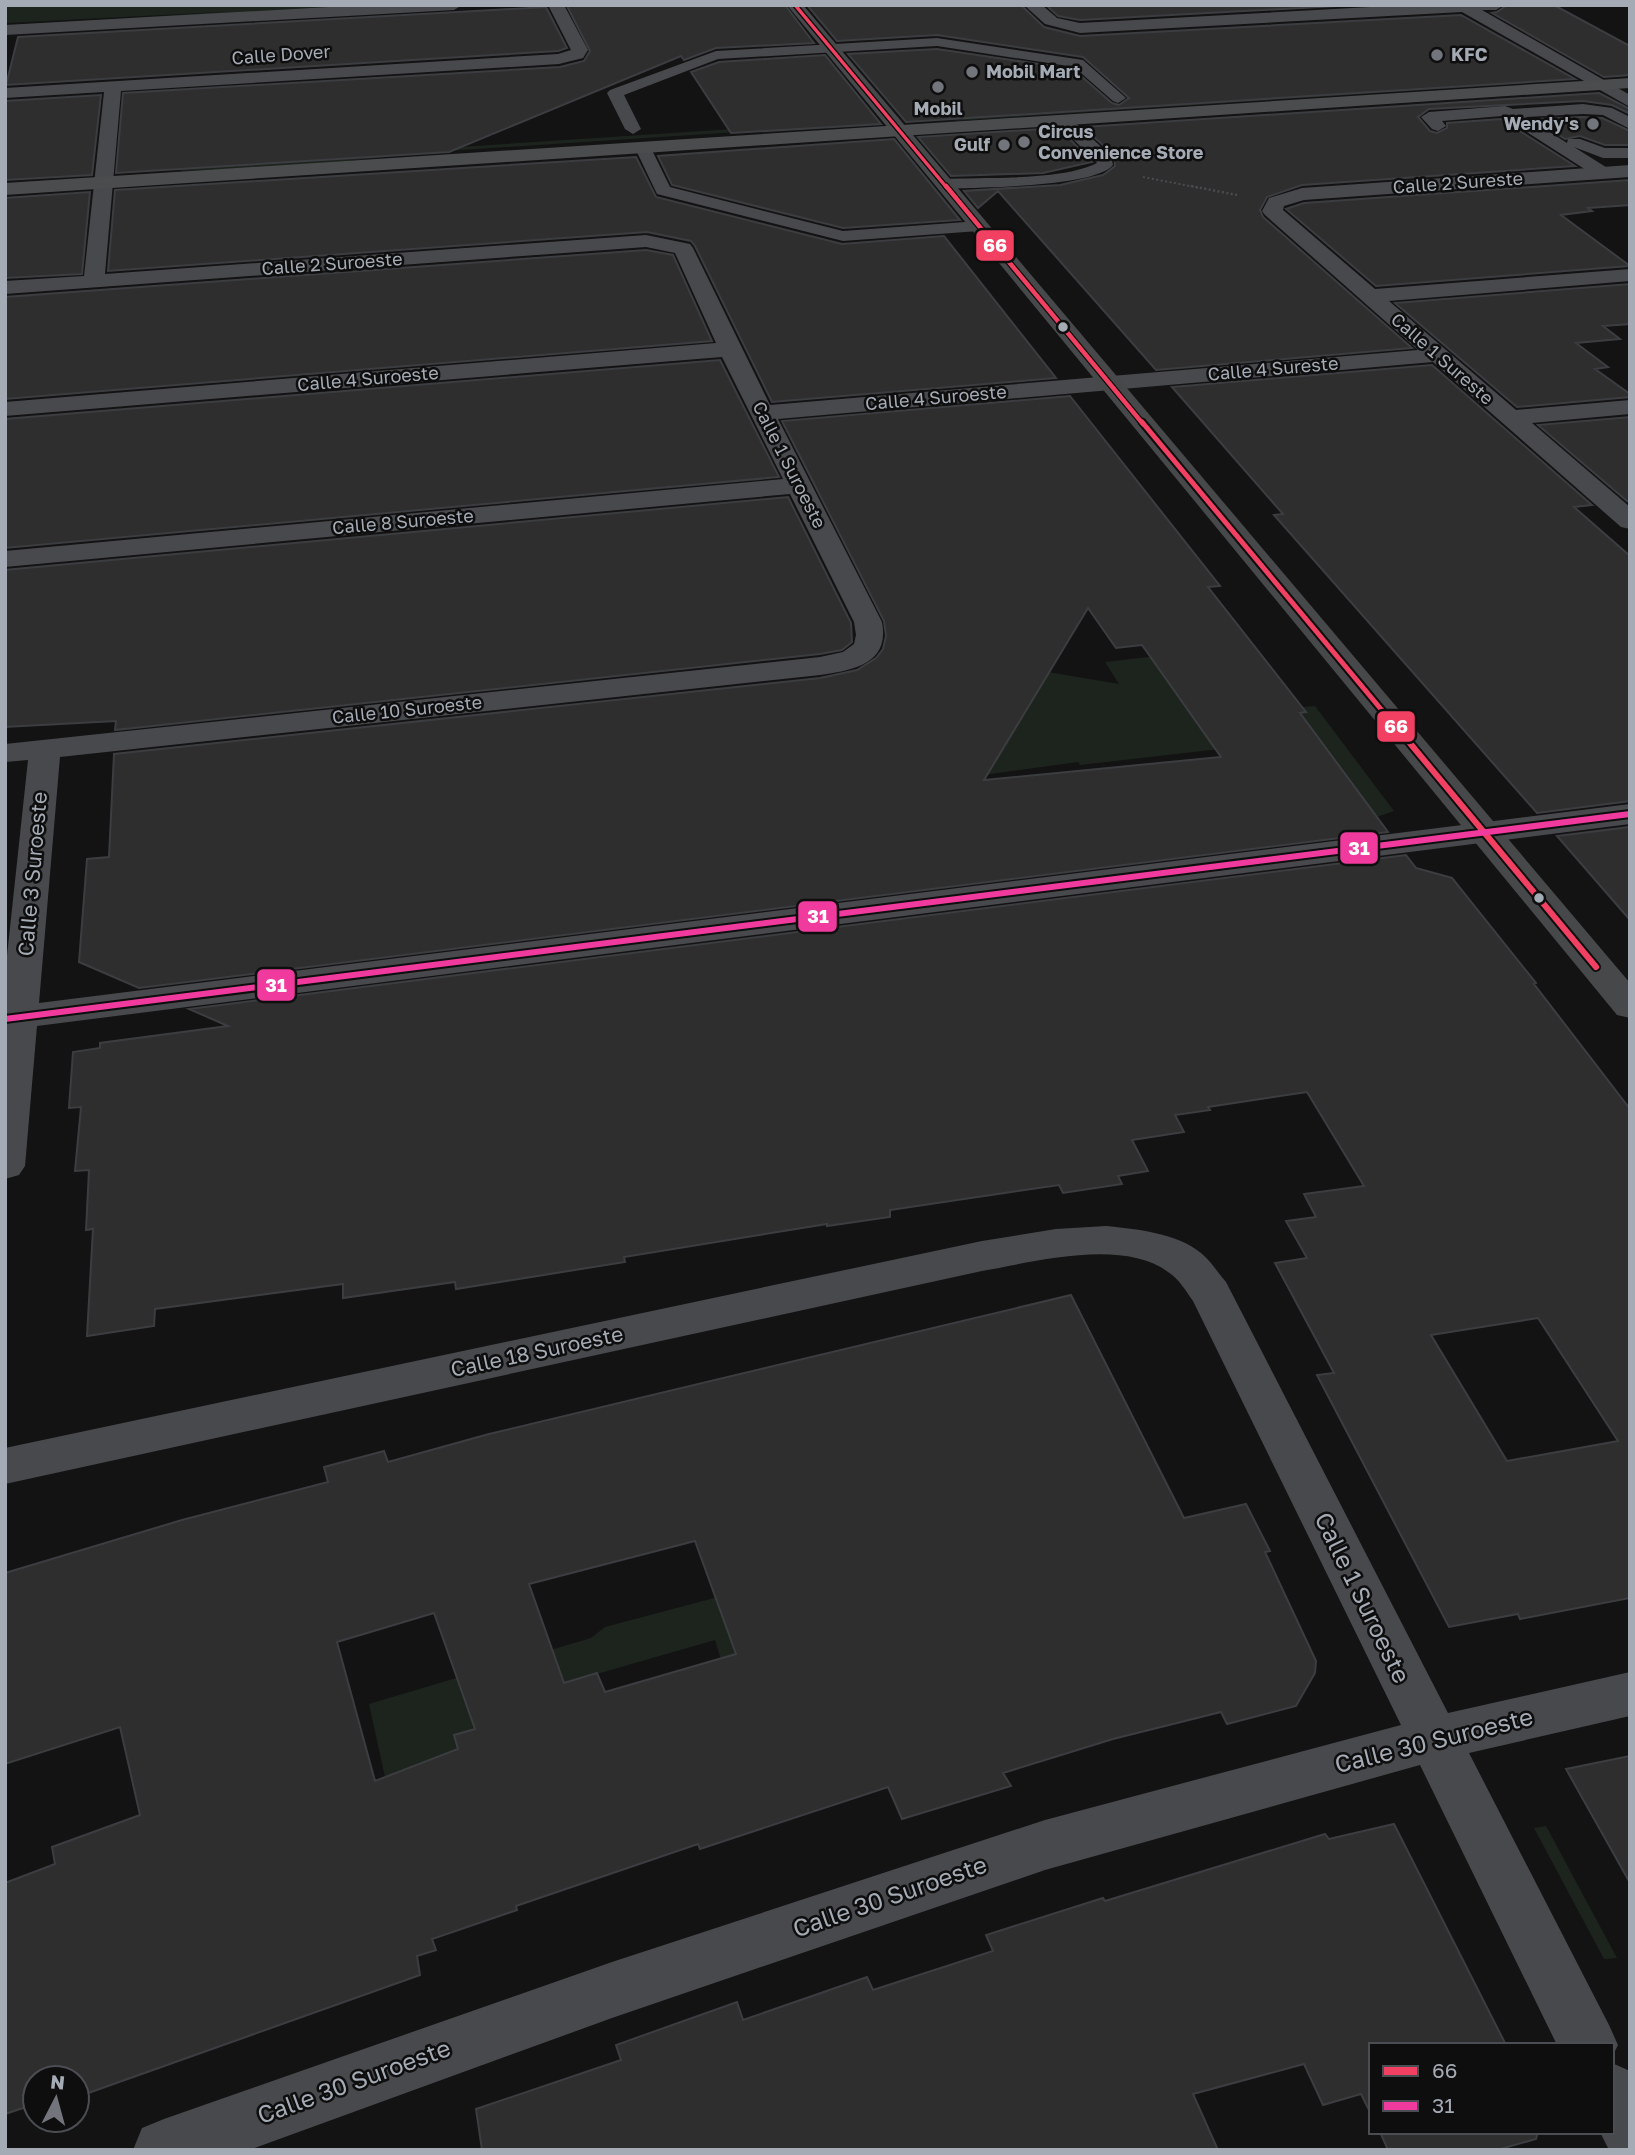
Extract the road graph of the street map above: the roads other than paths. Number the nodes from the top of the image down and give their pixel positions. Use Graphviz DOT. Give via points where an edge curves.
graph roads {
  1 [pos="454,5"];
  2 [pos="556,5"];
  3 [pos="794,5"];
  4 [pos="1032,5"];
  5 [pos="1496,5"];
  6 [pos="1465,7"];
  7 [pos="5,30"];
  8 [pos="830,48"];
  9 [pos="1605,65"];
  10 [pos="1569,68"];
  11 [pos="1532,70"];
  12 [pos="1630,83"];
  13 [pos="1599,85"];
  14 [pos="113,87"];
  15 [pos="5,93"];
  16 [pos="1125,97"];
  17 [pos="1091,100"];
  18 [pos="1630,102"];
  19 [pos="1509,114"];
  20 [pos="886,117"];
  21 [pos="1063,120"];
  22 [pos="1630,124"];
  23 [pos="1438,126"];
  24 [pos="639,128"];
  25 [pos="608,130"];
  26 [pos="1547,137"];
  27 [pos="642,148"];
  28 [pos="1630,153"];
  29 [pos="106,167"];
  30 [pos="1630,171"];
  31 [pos="1603,173"];
  32 [pos="943,184"];
  33 [pos="5,189"];
  34 [pos="1281,199"];
  35 [pos="979,226"];
  36 [pos="659,242"];
  37 [pos="1630,275"];
  38 [pos="94,282"];
  39 [pos="5,289"];
  40 [pos="1369,296"];
  41 [pos="730,349"];
  42 [pos="1437,355"];
  43 [pos="1109,383"];
  44 [pos="1630,407"];
  45 [pos="5,409"];
  46 [pos="762,413"];
  47 [pos="1510,418"];
  48 [pos="800,485"];
  49 [pos="1630,521"];
  50 [pos="5,559"];
  51 [pos="809,667"];
  52 [pos="45,749"];
  53 [pos="5,753"];
  54 [pos="1630,814"];
  55 [pos="1484,832"];
  56 [pos="1630,1007"];
  57 [pos="12,1018"];
  58 [pos="5,1166"];
  59 [pos="1069,1242"];
  60 [pos="5,1466"];
  61 [pos="1630,1694"];
  62 [pos="1432,1739"];
  63 [pos="1587,2043"];
  64 [pos="1614,2097"];
  65 [pos="1630,2127"];
  66 [pos="164,2150"];
  1 -- 7 [label="street"];
  2 -- 14 [label="street, Calle Dover" via="580,50 559,59"];
  3 -- 8 [label="main road"];
  4 -- 6 [label="street" via="1051,21 1080,28"];
  5 -- 6 [label="street"];
  6 -- 10 [label="street"];
  8 -- 16 [label="lane" via="937,42 1078,63"];
  8 -- 20 [label="main road"];
  8 -- 24 [label="lane" via="716,55 615,93"];
  9 -- 10 [label="main road"];
  10 -- 11 [label="main road"];
  10 -- 13 [label="street"];
  12 -- 13 [label="main road"];
  13 -- 18 [label="street"];
  13 -- 21 [label="main road"];
  14 -- 15 [label="street, Calle Dover"];
  14 -- 29 [label="street"];
  16 -- 17 [label="main road"];
  19 -- 22 [label="lane" via="1583,109 1607,111"];
  19 -- 23 [label="lane" via="1429,117"];
  19 -- 26 [label="lane"];
  20 -- 21 [label="main road"];
  20 -- 27 [label="main road"];
  20 -- 32 [label="main road"];
  21 -- 32 [label="lane" via="1105,159 1101,170"];
  24 -- 25 [label="main road"];
  26 -- 28 [label="lane" via="1603,153"];
  26 -- 31 [label="lane"];
  27 -- 29 [label="main road"];
  27 -- 35 [label="lane" via="663,190 843,236"];
  29 -- 33 [label="main road"];
  29 -- 38 [label="street"];
  30 -- 31 [label="street, Calle 2 Sureste"];
  31 -- 34 [label="street, Calle 2 Sureste"];
  32 -- 35 [label="main road"];
  34 -- 40 [label="street, Calle 1 Sureste" via="1272,211"];
  35 -- 43 [label="main road"];
  36 -- 38 [label="street, Calle 2 Suroeste"];
  36 -- 41 [label="street, Calle 1 Suroeste" via="686,252"];
  37 -- 40 [label="street"];
  38 -- 39 [label="street, Calle 2 Suroeste"];
  40 -- 42 [label="street, Calle 1 Sureste"];
  41 -- 45 [label="street, Calle 4 Suroeste"];
  41 -- 46 [label="street, Calle 1 Suroeste"];
  42 -- 43 [label="street, Calle 4 Sureste"];
  42 -- 47 [label="street, Calle 1 Sureste"];
  43 -- 46 [label="street, Calle 4 Suroeste"];
  43 -- 55 [label="main road"];
  44 -- 47 [label="street"];
  46 -- 48 [label="street, Calle 1 Suroeste"];
  47 -- 49 [label="street, Calle 1 Sureste"];
  48 -- 50 [label="street, Calle 8 Suroeste"];
  48 -- 51 [label="street, Calle 1 Suroeste" via="872,638 868,647 841,663"];
  51 -- 52 [label="street, Calle 10 Suroeste"];
  52 -- 53 [label="street, Calle 10 Suroeste"];
  52 -- 57 [label="street, Calle 3 Suroeste"];
  54 -- 55 [label="street"];
  55 -- 56 [label="main road"];
  55 -- 57 [label="street"];
  57 -- 58 [label="street, Calle 3 Suroeste"];
  59 -- 60 [label="street, Calle 18 Suroeste" via="982,1256"];
  59 -- 62 [label="street, Calle 1 Suroeste" via="1132,1241 1181,1258 1211,1293"];
  61 -- 62 [label="street, Calle 30 Suroeste"];
  62 -- 63 [label="street, Calle 1 Suroeste"];
  62 -- 66 [label="street, Calle 30 Suroeste" via="1045,1845 612,1990"];
  64 -- 65 [label="street"];
}
